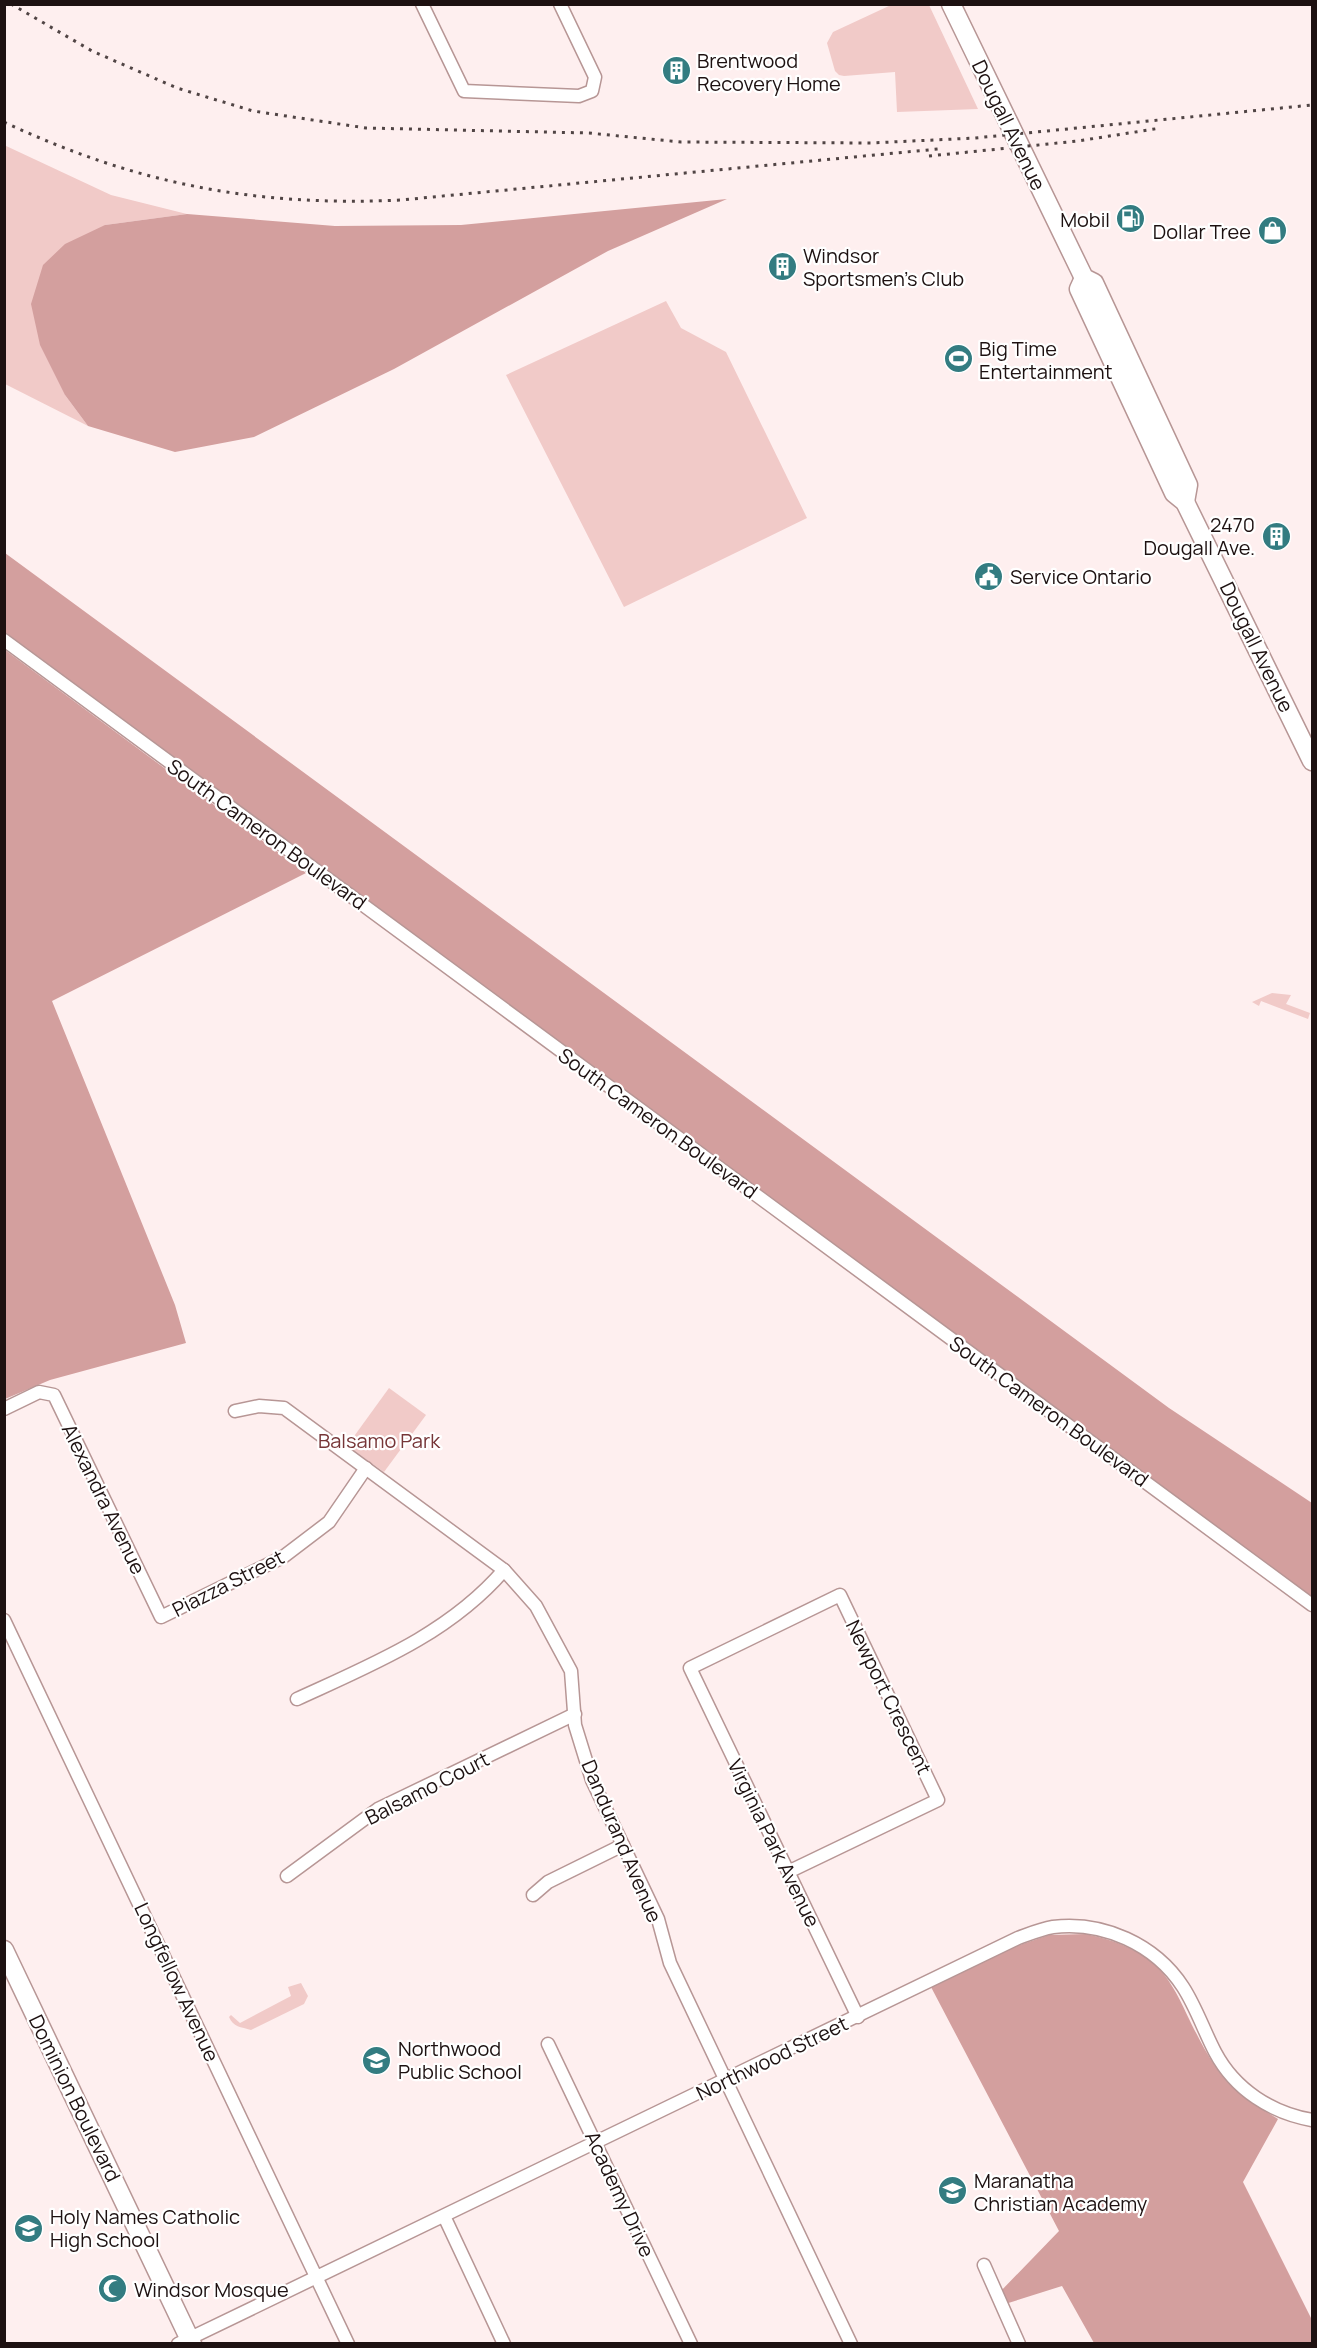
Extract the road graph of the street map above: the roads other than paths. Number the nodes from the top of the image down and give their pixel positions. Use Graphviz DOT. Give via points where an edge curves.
graph roads {
  1 [pos="422,4"];
  2 [pos="560,4"];
  3 [pos="951,4"];
  4 [pos="4,640"];
  5 [pos="1312,760"];
  6 [pos="4,1409"];
  7 [pos="235,1411"];
  8 [pos="366,1468"];
  9 [pos="504,1570"];
  10 [pos="1312,1605"];
  11 [pos="161,1617"];
  12 [pos="4,1620"];
  13 [pos="690,1668"];
  14 [pos="297,1699"];
  15 [pos="575,1714"];
  16 [pos="623,1845"];
  17 [pos="788,1872"];
  18 [pos="287,1876"];
  19 [pos="533,1895"];
  20 [pos="4,1950"];
  21 [pos="858,2017"];
  22 [pos="548,2044"];
  23 [pos="725,2081"];
  24 [pos="1312,2120"];
  25 [pos="596,2143"];
  26 [pos="444,2216"];
  27 [pos="984,2265"];
  28 [pos="317,2277"];
  29 [pos="186,2342"];
  30 [pos="348,2343"];
  31 [pos="504,2343"];
  32 [pos="691,2343"];
  33 [pos="851,2343"];
  34 [pos="1019,2343"];
  1 -- 2 [label="street" via="464,91 579,96 592,91 594,77"];
  3 -- 5 [label="street, Dougall Avenue" via="1084,278 1079,288 1174,493 1185,502"];
  4 -- 10 [label="street, South Cameron Boulevard"];
  6 -- 11 [label="street, Alexandra Avenue" via="39,1392 54,1395"];
  7 -- 8 [label="street, Dandurand Avenue" via="259,1406 284,1408"];
  8 -- 9 [label="street, Dandurand Avenue"];
  8 -- 11 [label="street, Piazza Street" via="329,1522 283,1557"];
  9 -- 14 [label="street" via="446,1622 402,1651"];
  9 -- 15 [label="street, Dandurand Avenue" via="536,1606 571,1671"];
  12 -- 28 [label="street, Longfellow Avenue"];
  13 -- 17 [label="street, Virginia Park Avenue"];
  13 -- 17 [label="street, Newport Crescent" via="840,1595 938,1800"];
  15 -- 16 [label="street, Dandurand Avenue" via="592,1780"];
  15 -- 18 [label="street, Balsamo Court" via="378,1809"];
  16 -- 19 [label="street" via="548,1882"];
  16 -- 23 [label="street, Dandurand Avenue" via="658,1919 670,1963"];
  17 -- 21 [label="street, Virginia Park Avenue"];
  20 -- 29 [label="street, Dominion Boulevard"];
  21 -- 23 [label="street, Northwood Street"];
  21 -- 24 [label="street, Northwood Street" via="1018,1938 1050,1928 1079,1925 1104,1930 1135,1942 1163,1962 1183,1987 1216,2055 1232,2077 1254,2097 1287,2115"];
  22 -- 25 [label="street, Academy Drive"];
  23 -- 25 [label="street, Northwood Street"];
  23 -- 33 [label="street, Dandurand Avenue"];
  25 -- 26 [label="street, Northwood Street"];
  25 -- 32 [label="street, Academy Drive"];
  26 -- 28 [label="street, Northwood Street"];
  26 -- 31 [label="street"];
  27 -- 34 [label="street"];
  28 -- 29 [label="street, Northwood Street"];
  28 -- 30 [label="street, Longfellow Avenue"];
}
